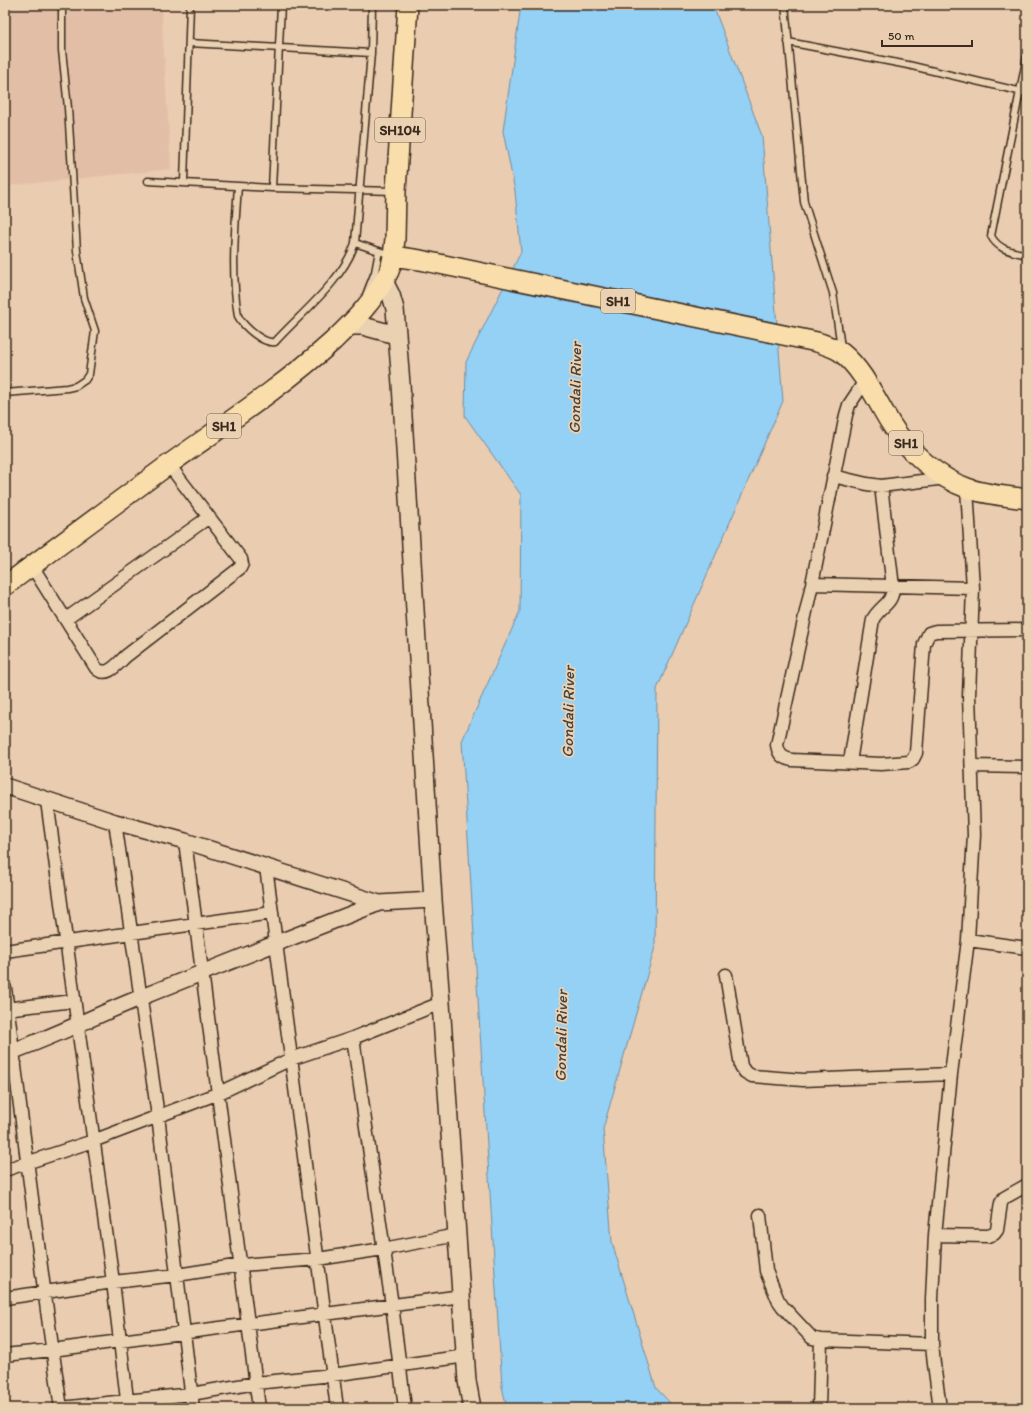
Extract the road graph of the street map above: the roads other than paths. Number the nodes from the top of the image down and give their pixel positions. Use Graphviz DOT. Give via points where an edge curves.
graph roads {
  1 [pos="62,5"];
  2 [pos="190,5"];
  3 [pos="281,5"];
  4 [pos="372,5"];
  5 [pos="408,5"];
  6 [pos="785,5"];
  7 [pos="189,42"];
  8 [pos="788,42"];
  9 [pos="279,47"];
  10 [pos="371,53"];
  11 [pos="1027,56"];
  12 [pos="1020,91"];
  13 [pos="1027,92"];
  14 [pos="148,181"];
  15 [pos="184,182"];
  16 [pos="238,186"];
  17 [pos="272,188"];
  18 [pos="360,190"];
  19 [pos="396,191"];
  20 [pos="355,243"];
  21 [pos="386,253"];
  22 [pos="1027,255"];
  23 [pos="384,281"];
  24 [pos="364,308"];
  25 [pos="349,326"];
  26 [pos="396,335"];
  27 [pos="842,353"];
  28 [pos="865,381"];
  29 [pos="5,393"];
  30 [pos="169,465"];
  31 [pos="834,476"];
  32 [pos="946,478"];
  33 [pos="882,486"];
  34 [pos="967,488"];
  35 [pos="1027,499"];
  36 [pos="209,517"];
  37 [pos="32,566"];
  38 [pos="812,584"];
  39 [pos="5,586"];
  40 [pos="893,587"];
  41 [pos="973,588"];
  42 [pos="66,619"];
  43 [pos="1027,630"];
  44 [pos="971,631"];
  45 [pos="850,762"];
  46 [pos="972,766"];
  47 [pos="1027,767"];
  48 [pos="5,786"];
  49 [pos="47,801"];
  50 [pos="115,822"];
  51 [pos="185,841"];
  52 [pos="266,867"];
  53 [pos="433,900"];
  54 [pos="378,903"];
  55 [pos="272,913"];
  56 [pos="197,924"];
  57 [pos="132,933"];
  58 [pos="968,940"];
  59 [pos="67,942"];
  60 [pos="276,943"];
  61 [pos="1027,948"];
  62 [pos="5,951"];
  63 [pos="203,972"];
  64 [pos="726,975"];
  65 [pos="5,988"];
  66 [pos="140,998"];
  67 [pos="74,1001"];
  68 [pos="441,1002"];
  69 [pos="6,1009"];
  70 [pos="77,1026"];
  71 [pos="353,1038"];
  72 [pos="9,1053"];
  73 [pos="291,1059"];
  74 [pos="951,1074"];
  75 [pos="219,1094"];
  76 [pos="158,1116"];
  77 [pos="93,1141"];
  78 [pos="27,1162"];
  79 [pos="5,1170"];
  80 [pos="1027,1185"];
  81 [pos="760,1215"];
  82 [pos="457,1235"];
  83 [pos="935,1235"];
  84 [pos="383,1249"];
  85 [pos="318,1259"];
  86 [pos="240,1265"];
  87 [pos="177,1275"];
  88 [pos="113,1282"];
  89 [pos="45,1293"];
  90 [pos="462,1296"];
  91 [pos="5,1298"];
  92 [pos="392,1305"];
  93 [pos="325,1314"];
  94 [pos="248,1324"];
  95 [pos="183,1333"];
  96 [pos="821,1340"];
  97 [pos="120,1341"];
  98 [pos="932,1344"];
  99 [pos="52,1350"];
  100 [pos="5,1355"];
  101 [pos="466,1356"];
  102 [pos="399,1366"];
  103 [pos="332,1374"];
  104 [pos="256,1383"];
  105 [pos="191,1394"];
  106 [pos="128,1405"];
  107 [pos="61,1408"];
  108 [pos="193,1408"];
  109 [pos="259,1408"];
  110 [pos="337,1408"];
  111 [pos="405,1408"];
  112 [pos="472,1408"];
  113 [pos="819,1408"];
  114 [pos="940,1408"];
  1 -- 29 [label="lane" via="62,50 77,251 84,298 95,330 89,374 76,386"];
  2 -- 7 [label="lane"];
  3 -- 9 [label="lane"];
  4 -- 10 [label="lane"];
  5 -- 19 [label="main road, SH104"];
  6 -- 8 [label="lane"];
  7 -- 9 [label="lane"];
  7 -- 15 [label="lane"];
  8 -- 12 [label="lane" via="908,65"];
  8 -- 27 [label="lane" via="804,202 833,293"];
  9 -- 10 [label="lane"];
  9 -- 17 [label="lane"];
  10 -- 18 [label="lane"];
  11 -- 12 [label="lane"];
  12 -- 13 [label="lane"];
  12 -- 22 [label="lane" via="991,236 995,244 1004,249"];
  14 -- 15 [label="lane"];
  15 -- 16 [label="lane"];
  16 -- 17 [label="lane"];
  16 -- 20 [label="lane" via="234,245 238,316 241,322 263,341 275,342 333,281 346,264"];
  17 -- 18 [label="lane"];
  18 -- 19 [label="lane"];
  18 -- 20 [label="lane"];
  19 -- 21 [label="main road, SH104" via="395,239"];
  20 -- 21 [label="lane"];
  21 -- 23 [label="main road, SH1" via="389,271"];
  21 -- 24 [label="lane" via="375,272 365,297"];
  21 -- 27 [label="main road, SH1" via="817,342"];
  23 -- 24 [label="main road, SH1"];
  23 -- 26 [label="main road" via="395,309"];
  24 -- 25 [label="main road, SH1"];
  25 -- 26 [label="main road" via="363,326"];
  25 -- 30 [label="main road, SH1" via="312,360 259,401"];
  26 -- 53 [label="main road" via="402,384"];
  27 -- 28 [label="main road, SH1"];
  28 -- 31 [label="street" via="849,405"];
  28 -- 32 [label="main road, SH1" via="892,426 925,463"];
  30 -- 36 [label="street"];
  30 -- 37 [label="main road, SH1"];
  31 -- 33 [label="street"];
  31 -- 38 [label="street"];
  32 -- 33 [label="street"];
  32 -- 34 [label="main road, SH1"];
  33 -- 40 [label="street"];
  34 -- 35 [label="main road, SH1"];
  34 -- 41 [label="street"];
  36 -- 42 [label="street"];
  36 -- 42 [label="street" via="241,559 240,568 110,670 105,673 96,668"];
  37 -- 39 [label="main road, SH1"];
  37 -- 42 [label="street"];
  38 -- 40 [label="street"];
  38 -- 45 [label="street" via="777,745 779,753 784,758 792,760"];
  40 -- 41 [label="street"];
  40 -- 45 [label="street" via="891,599 877,612 874,619"];
  41 -- 44 [label="street"];
  43 -- 44 [label="street"];
  44 -- 45 [label="street" via="936,631 929,633 926,638 916,753 913,759 909,762 881,764"];
  44 -- 46 [label="street" via="969,696"];
  46 -- 47 [label="street"];
  46 -- 58 [label="street" via="974,835"];
  48 -- 49 [label="street"];
  49 -- 50 [label="street"];
  49 -- 59 [label="street"];
  50 -- 51 [label="street"];
  50 -- 57 [label="street"];
  51 -- 52 [label="street"];
  51 -- 56 [label="street"];
  52 -- 54 [label="street"];
  52 -- 55 [label="street"];
  53 -- 54 [label="street"];
  53 -- 68 [label="main road"];
  54 -- 60 [label="street"];
  55 -- 56 [label="street"];
  55 -- 60 [label="street"];
  56 -- 57 [label="street"];
  56 -- 63 [label="street"];
  57 -- 59 [label="street"];
  57 -- 66 [label="street"];
  58 -- 61 [label="street"];
  58 -- 74 [label="street"];
  59 -- 62 [label="street"];
  59 -- 67 [label="street"];
  60 -- 63 [label="street"];
  60 -- 73 [label="street"];
  63 -- 66 [label="street"];
  63 -- 75 [label="street"];
  64 -- 74 [label="street" via="741,1066 752,1076 803,1080"];
  65 -- 69 [label="street"];
  66 -- 70 [label="street"];
  66 -- 76 [label="street"];
  67 -- 69 [label="street"];
  67 -- 70 [label="street"];
  68 -- 71 [label="street"];
  68 -- 82 [label="main road"];
  69 -- 72 [label="street"];
  70 -- 72 [label="street"];
  70 -- 77 [label="street"];
  71 -- 73 [label="street"];
  71 -- 84 [label="street"];
  72 -- 78 [label="street"];
  73 -- 75 [label="street"];
  73 -- 85 [label="street"];
  74 -- 83 [label="street"];
  75 -- 76 [label="street"];
  75 -- 86 [label="street"];
  76 -- 77 [label="street"];
  76 -- 87 [label="street"];
  77 -- 78 [label="street"];
  77 -- 88 [label="street"];
  78 -- 79 [label="street"];
  78 -- 89 [label="street"];
  80 -- 83 [label="street" via="1004,1198 994,1234"];
  81 -- 96 [label="street" via="766,1271 771,1286 781,1304 798,1323 812,1338"];
  82 -- 84 [label="street"];
  82 -- 90 [label="main road"];
  83 -- 98 [label="street"];
  84 -- 85 [label="street"];
  84 -- 92 [label="street"];
  85 -- 86 [label="street"];
  85 -- 93 [label="street"];
  86 -- 87 [label="street"];
  86 -- 94 [label="street"];
  87 -- 88 [label="street"];
  87 -- 95 [label="street"];
  88 -- 89 [label="street"];
  88 -- 97 [label="street"];
  89 -- 91 [label="street"];
  89 -- 99 [label="street"];
  90 -- 92 [label="street"];
  90 -- 101 [label="main road"];
  92 -- 93 [label="street"];
  92 -- 102 [label="street"];
  93 -- 94 [label="street"];
  93 -- 103 [label="street"];
  94 -- 95 [label="street"];
  94 -- 104 [label="street"];
  95 -- 97 [label="street"];
  95 -- 105 [label="street"];
  96 -- 98 [label="street"];
  96 -- 113 [label="street"];
  97 -- 99 [label="street"];
  97 -- 106 [label="street"];
  98 -- 114 [label="street"];
  99 -- 100 [label="street"];
  99 -- 107 [label="street"];
  101 -- 102 [label="street"];
  101 -- 112 [label="main road"];
  102 -- 103 [label="street"];
  102 -- 111 [label="street"];
  103 -- 104 [label="street"];
  103 -- 110 [label="street"];
  104 -- 105 [label="street"];
  104 -- 109 [label="street"];
  105 -- 106 [label="street"];
  105 -- 108 [label="street"];
  106 -- 107 [label="street"];
}
